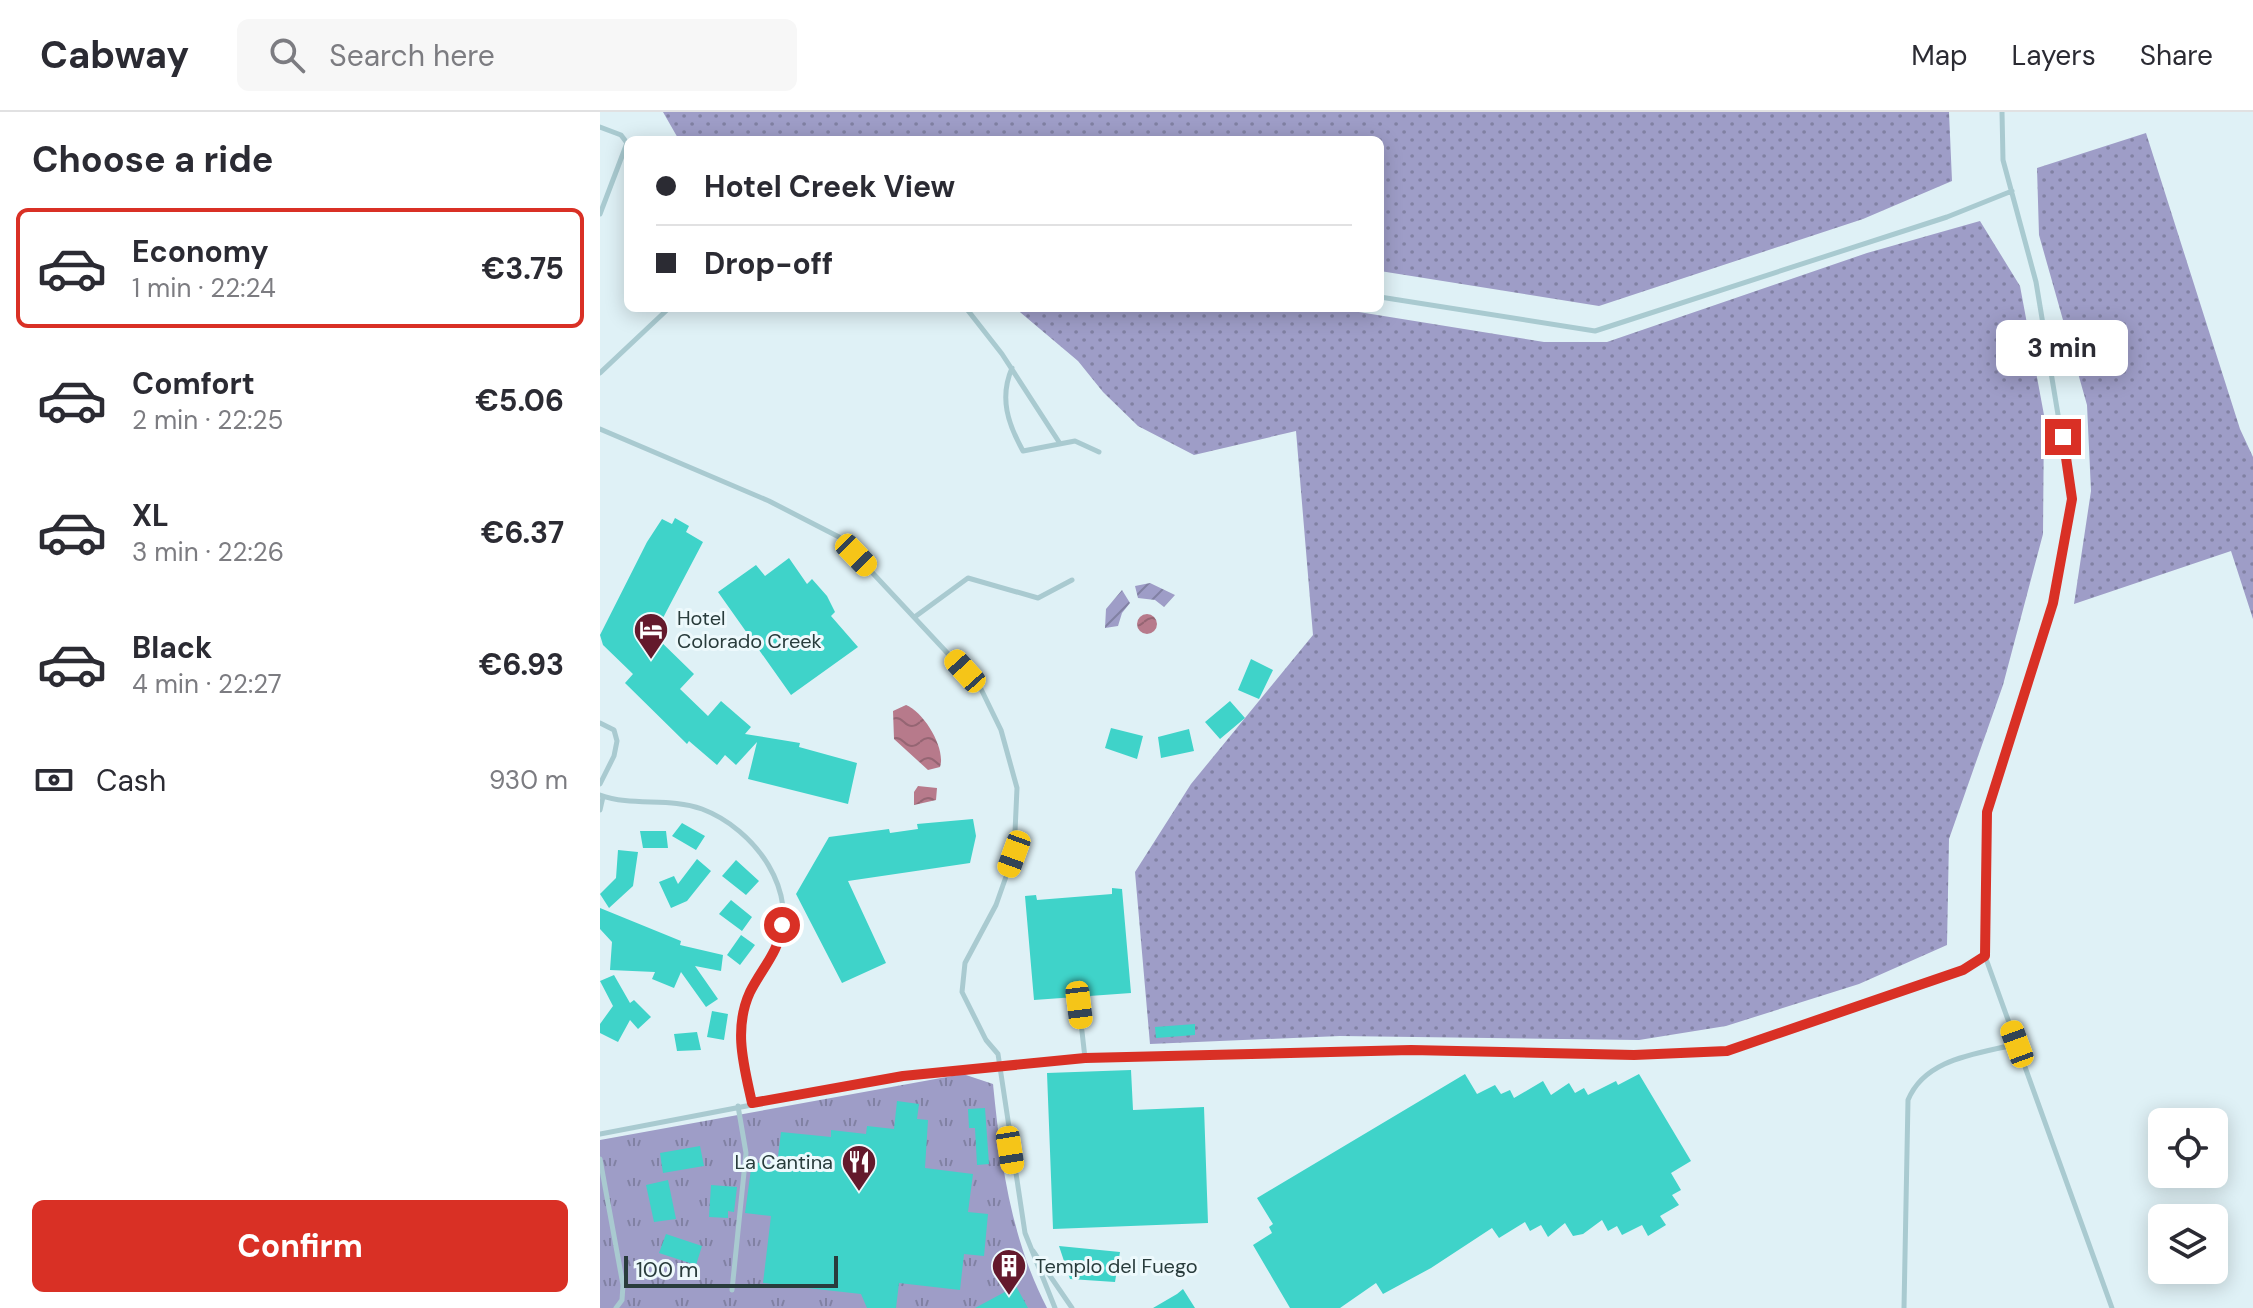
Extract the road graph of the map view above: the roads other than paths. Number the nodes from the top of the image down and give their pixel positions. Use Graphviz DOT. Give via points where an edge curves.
graph roads {
  1 [pos="2002,112"];
  2 [pos="600,127"];
  3 [pos="624,139"];
  4 [pos="624,151"];
  5 [pos="2012,191"];
  6 [pos="600,214"];
  7 [pos="1384,298"];
  8 [pos="665,312"];
  9 [pos="969,312"];
  10 [pos="1012,368"];
  11 [pos="600,373"];
  12 [pos="600,429"];
  13 [pos="1059,442"];
  14 [pos="1099,452"];
  15 [pos="1072,580"];
  16 [pos="916,616"];
  17 [pos="600,723"];
  18 [pos="600,784"];
  19 [pos="602,796"];
  20 [pos="600,810"];
  21 [pos="1985,956"];
  22 [pos="1079,1005"];
  23 [pos="2017,1044"];
  24 [pos="1085,1058"];
  25 [pos="1001,1066"];
  26 [pos="752,1103"];
  27 [pos="738,1106"];
  28 [pos="600,1134"];
  29 [pos="600,1159"];
  30 [pos="1029,1248"];
  31 [pos="732,1290"];
  32 [pos="616,1308"];
  33 [pos="1055,1308"];
  34 [pos="1072,1308"];
  35 [pos="1904,1308"];
  36 [pos="2112,1308"];
  1 -- 5 [label="lane" via="2003,160"];
  2 -- 3 [label="lane"];
  4 -- 6 [label="lane"];
  5 -- 7 [label="lane" via="1595,331"];
  5 -- 21 [label="lane" via="2036,282 2072,499 2053,603 1987,812"];
  8 -- 11 [label="lane"];
  9 -- 10 [label="lane"];
  10 -- 13 [label="lane"];
  10 -- 13 [label="lane" via="1005,383 1007,423 1023,451"];
  12 -- 16 [label="lane" via="839,537"];
  13 -- 14 [label="lane" via="1075,441"];
  15 -- 16 [label="lane" via="1038,598 968,578"];
  16 -- 25 [label="lane" via="981,689 1001,730 1017,788 1014,854 996,905 965,963 962,992"];
  17 -- 18 [label="lane" via="614,730 617,741"];
  19 -- 20 [label="lane"];
  19 -- 26 [label="lane" via="704,810 750,841 774,875 783,903 780,938 751,992 741,1025"];
  21 -- 23 [label="lane"];
  21 -- 24 [label="lane" via="1963,970 1727,1051 1634,1055 1411,1050"];
  22 -- 24 [label="lane"];
  23 -- 35 [label="lane" via="1949,1062 1914,1085 1908,1100"];
  23 -- 36 [label="lane"];
  24 -- 25 [label="lane"];
  25 -- 26 [label="lane" via="903,1076"];
  25 -- 30 [label="lane"];
  26 -- 27 [label="lane"];
  27 -- 28 [label="lane"];
  27 -- 31 [label="lane" via="746,1153"];
  29 -- 32 [label="lane" via="623,1285"];
  30 -- 33 [label="lane"];
  30 -- 34 [label="lane"];
}
